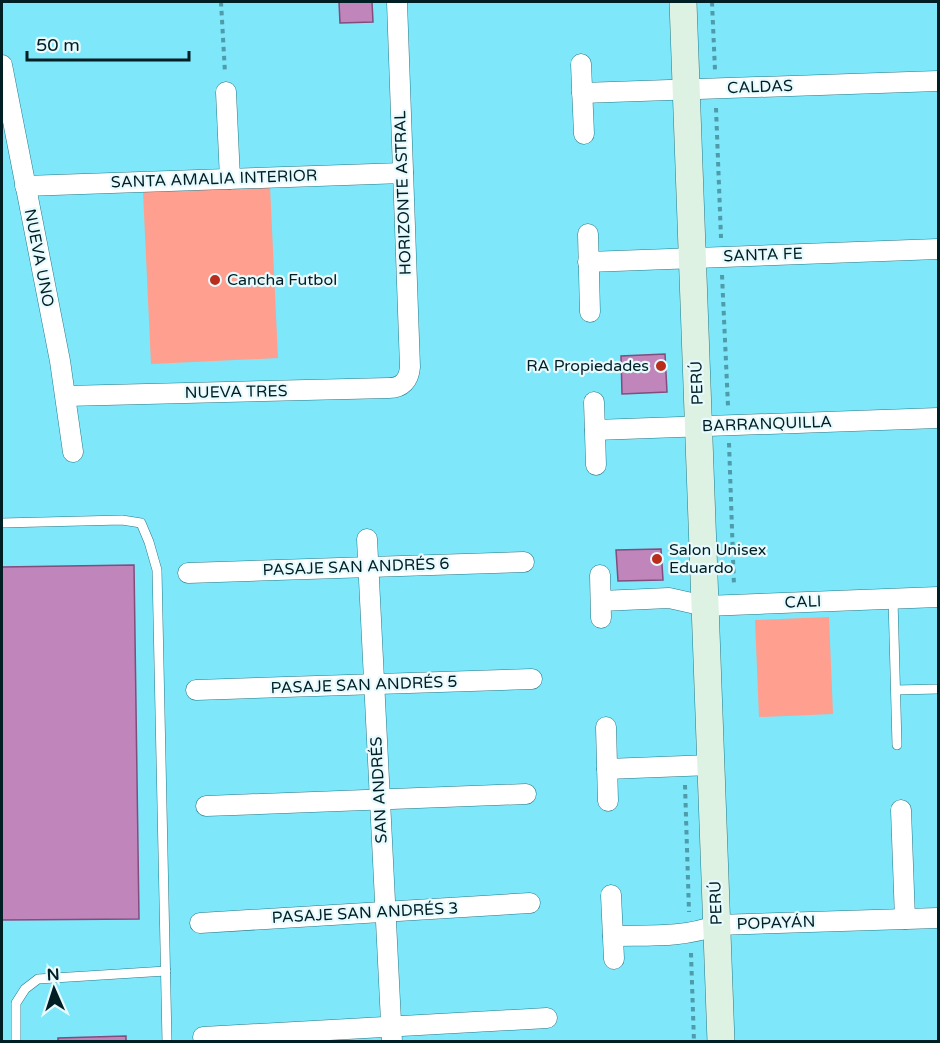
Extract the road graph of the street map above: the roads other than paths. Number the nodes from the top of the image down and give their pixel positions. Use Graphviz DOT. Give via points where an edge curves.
graph roads {
  1 [pos="397,2"];
  2 [pos="683,2"];
  3 [pos="2,64"];
  4 [pos="581,64"];
  5 [pos="939,81"];
  6 [pos="686,90"];
  7 [pos="226,92"];
  8 [pos="582,93"];
  9 [pos="584,134"];
  10 [pos="403,173"];
  11 [pos="230,179"];
  12 [pos="25,186"];
  13 [pos="588,234"];
  14 [pos="939,249"];
  15 [pos="693,258"];
  16 [pos="588,262"];
  17 [pos="590,312"];
  18 [pos="405,383"];
  19 [pos="66,396"];
  20 [pos="594,402"];
  21 [pos="939,418"];
  22 [pos="699,426"];
  23 [pos="595,430"];
  24 [pos="73,452"];
  25 [pos="596,465"];
  26 [pos="2,523"];
  27 [pos="367,539"];
  28 [pos="524,562"];
  29 [pos="368,567"];
  30 [pos="189,573"];
  31 [pos="600,575"];
  32 [pos="939,597"];
  33 [pos="893,599"];
  34 [pos="705,606"];
  35 [pos="532,679"];
  36 [pos="374,684"];
  37 [pos="939,689"];
  38 [pos="196,690"];
  39 [pos="896,690"];
  40 [pos="606,728"];
  41 [pos="897,746"];
  42 [pos="711,765"];
  43 [pos="607,769"];
  44 [pos="526,794"];
  45 [pos="380,799"];
  46 [pos="609,801"];
  47 [pos="206,806"];
  48 [pos="901,810"];
  49 [pos="611,895"];
  50 [pos="530,903"];
  51 [pos="386,912"];
  52 [pos="939,918"];
  53 [pos="905,919"];
  54 [pos="200,922"];
  55 [pos="717,925"];
  56 [pos="613,936"];
  57 [pos="614,959"];
  58 [pos="166,970"];
  59 [pos="547,1018"];
  60 [pos="392,1034"];
  61 [pos="203,1037"];
  62 [pos="245,1038"];
  63 [pos="16,1041"];
  64 [pos="167,1041"];
  65 [pos="721,1041"];
  1 -- 10 [label="street, HORIZONTE ASTRAL"];
  2 -- 6 [label="street, PERÚ"];
  3 -- 12 [label="street, NUEVA UNO"];
  4 -- 8 [label="street"];
  5 -- 6 [label="street, CALDAS"];
  6 -- 8 [label="street, CALDAS"];
  6 -- 15 [label="street, PERÚ"];
  7 -- 11 [label="street"];
  8 -- 9 [label="street"];
  10 -- 11 [label="street, SANTA AMALIA INTERIOR"];
  10 -- 18 [label="street, HORIZONTE ASTRAL" via="410,368"];
  11 -- 12 [label="street, SANTA AMALIA INTERIOR"];
  12 -- 19 [label="street, NUEVA UNO"];
  13 -- 16 [label="street"];
  14 -- 15 [label="street, SANTA FE"];
  15 -- 16 [label="street, SANTA FE"];
  15 -- 22 [label="street, PERÚ"];
  16 -- 17 [label="street"];
  18 -- 19 [label="street, NUEVA TRES" via="395,388"];
  19 -- 24 [label="street, NUEVA UNO"];
  20 -- 23 [label="street"];
  21 -- 22 [label="street, BARRANQUILLA"];
  22 -- 23 [label="street, BARRANQUILLA"];
  22 -- 34 [label="street, PERÚ"];
  23 -- 25 [label="street"];
  26 -- 58 [label="lane" via="122,520 141,523 149,542 157,570"];
  27 -- 29 [label="street, SAN ANDRÉS"];
  28 -- 29 [label="street, PASAJE SAN ANDRÉS 6"];
  29 -- 30 [label="street, PASAJE SAN ANDRÉS 6"];
  29 -- 36 [label="street, SAN ANDRÉS"];
  31 -- 34 [label="street, CALI" via="601,609 669,598"];
  32 -- 33 [label="street, CALI"];
  33 -- 34 [label="street, CALI"];
  33 -- 39 [label="lane"];
  34 -- 42 [label="street, PERÚ"];
  35 -- 36 [label="street, PASAJE SAN ANDRÉS 5"];
  36 -- 38 [label="street, PASAJE SAN ANDRÉS 5"];
  36 -- 45 [label="street, SAN ANDRÉS"];
  37 -- 39 [label="lane"];
  39 -- 41 [label="lane"];
  40 -- 43 [label="street"];
  42 -- 43 [label="street"];
  42 -- 55 [label="street, PERÚ"];
  43 -- 46 [label="street"];
  44 -- 45 [label="street"];
  45 -- 47 [label="street"];
  45 -- 51 [label="street, SAN ANDRÉS"];
  48 -- 53 [label="street"];
  49 -- 56 [label="street"];
  50 -- 51 [label="street, PASAJE SAN ANDRÉS 3"];
  51 -- 54 [label="street, PASAJE SAN ANDRÉS 3"];
  51 -- 60 [label="street, SAN ANDRÉS"];
  52 -- 53 [label="street, POPAYÁN"];
  53 -- 55 [label="street, POPAYÁN"];
  55 -- 56 [label="street, POPAYÁN" via="676,934"];
  55 -- 65 [label="street, PERÚ"];
  56 -- 57 [label="street"];
  58 -- 63 [label="lane" via="38,979 16,1003"];
  58 -- 64 [label="lane"];
  59 -- 60 [label="street"];
  60 -- 62 [label="street"];
  61 -- 62 [label="street"];
}
